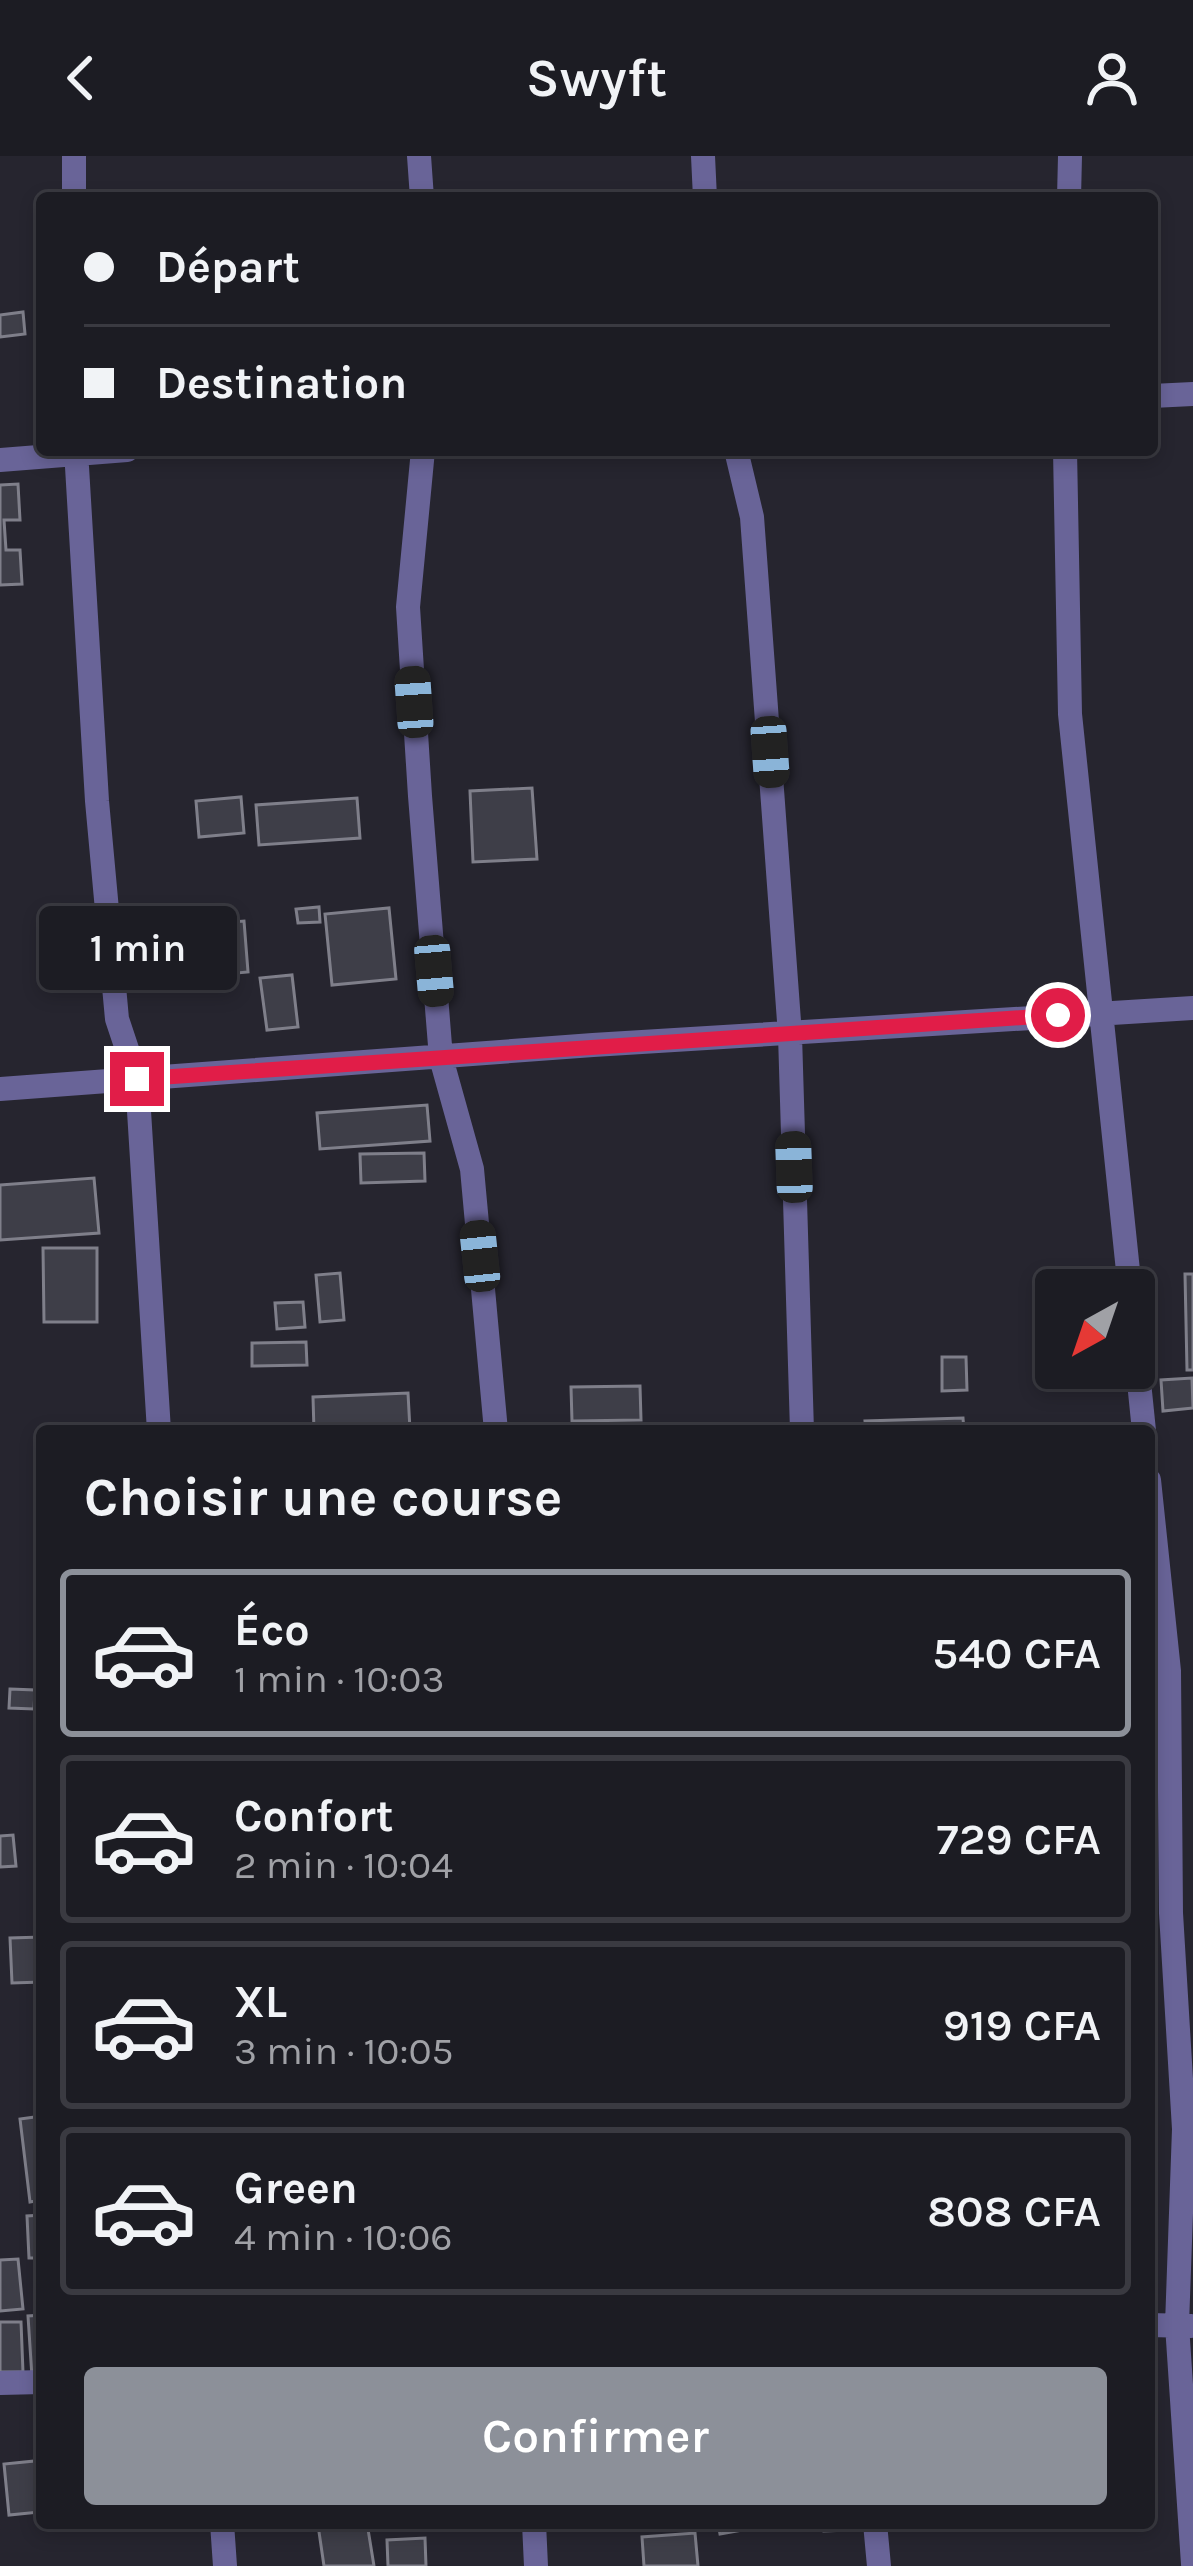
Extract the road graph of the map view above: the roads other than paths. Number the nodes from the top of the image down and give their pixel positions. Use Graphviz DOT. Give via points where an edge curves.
graph roads {
  1 [pos="74,156"];
  2 [pos="419,156"];
  3 [pos="704,156"];
  4 [pos="1070,156"];
  5 [pos="74,192"];
  6 [pos="422,192"];
  7 [pos="705,192"];
  8 [pos="1069,192"];
  9 [pos="1193,394"];
  10 [pos="1158,396"];
  11 [pos="36,456"];
  12 [pos="76,456"];
  13 [pos="422,456"];
  14 [pos="737,456"];
  15 [pos="1065,456"];
  16 [pos="0,460"];
  17 [pos="1193,1008"];
  18 [pos="1103,1012"];
  19 [pos="790,1035"];
  20 [pos="441,1058"];
  21 [pos="137,1079"];
  22 [pos="0,1089"];
  23 [pos="1128,1269"];
  24 [pos="1140,1389"];
  25 [pos="159,1425"];
  26 [pos="495,1425"];
  27 [pos="802,1425"];
  28 [pos="1143,1425"];
  29 [pos="1155,1540"];
  30 [pos="1185,2325"];
  31 [pos="36,2382"];
  32 [pos="0,2384"];
  33 [pos="222,2529"];
  34 [pos="534,2529"];
  35 [pos="876,2529"];
  36 [pos="1193,2564"];
  37 [pos="225,2566"];
  38 [pos="536,2566"];
  39 [pos="879,2566"];
  1 -- 5 [label="street"];
  2 -- 6 [label="street"];
  3 -- 7 [label="street"];
  4 -- 8 [label="street"];
  9 -- 10 [label="street"];
  11 -- 16 [label="street"];
  12 -- 21 [label="street" via="117,1018"];
  13 -- 20 [label="street" via="408,607"];
  14 -- 19 [label="street" via="752,517"];
  15 -- 18 [label="street" via="1070,715"];
  17 -- 18 [label="street"];
  18 -- 19 [label="street"];
  18 -- 23 [label="street"];
  19 -- 20 [label="street"];
  19 -- 27 [label="street"];
  20 -- 21 [label="street"];
  20 -- 26 [label="street" via="472,1169"];
  21 -- 22 [label="street"];
  21 -- 25 [label="street"];
  24 -- 28 [label="street"];
  29 -- 30 [label="street" via="1168,1671"];
  30 -- 36 [label="street"];
  31 -- 32 [label="street"];
  33 -- 37 [label="street"];
  34 -- 38 [label="street"];
  35 -- 39 [label="street"];
}
